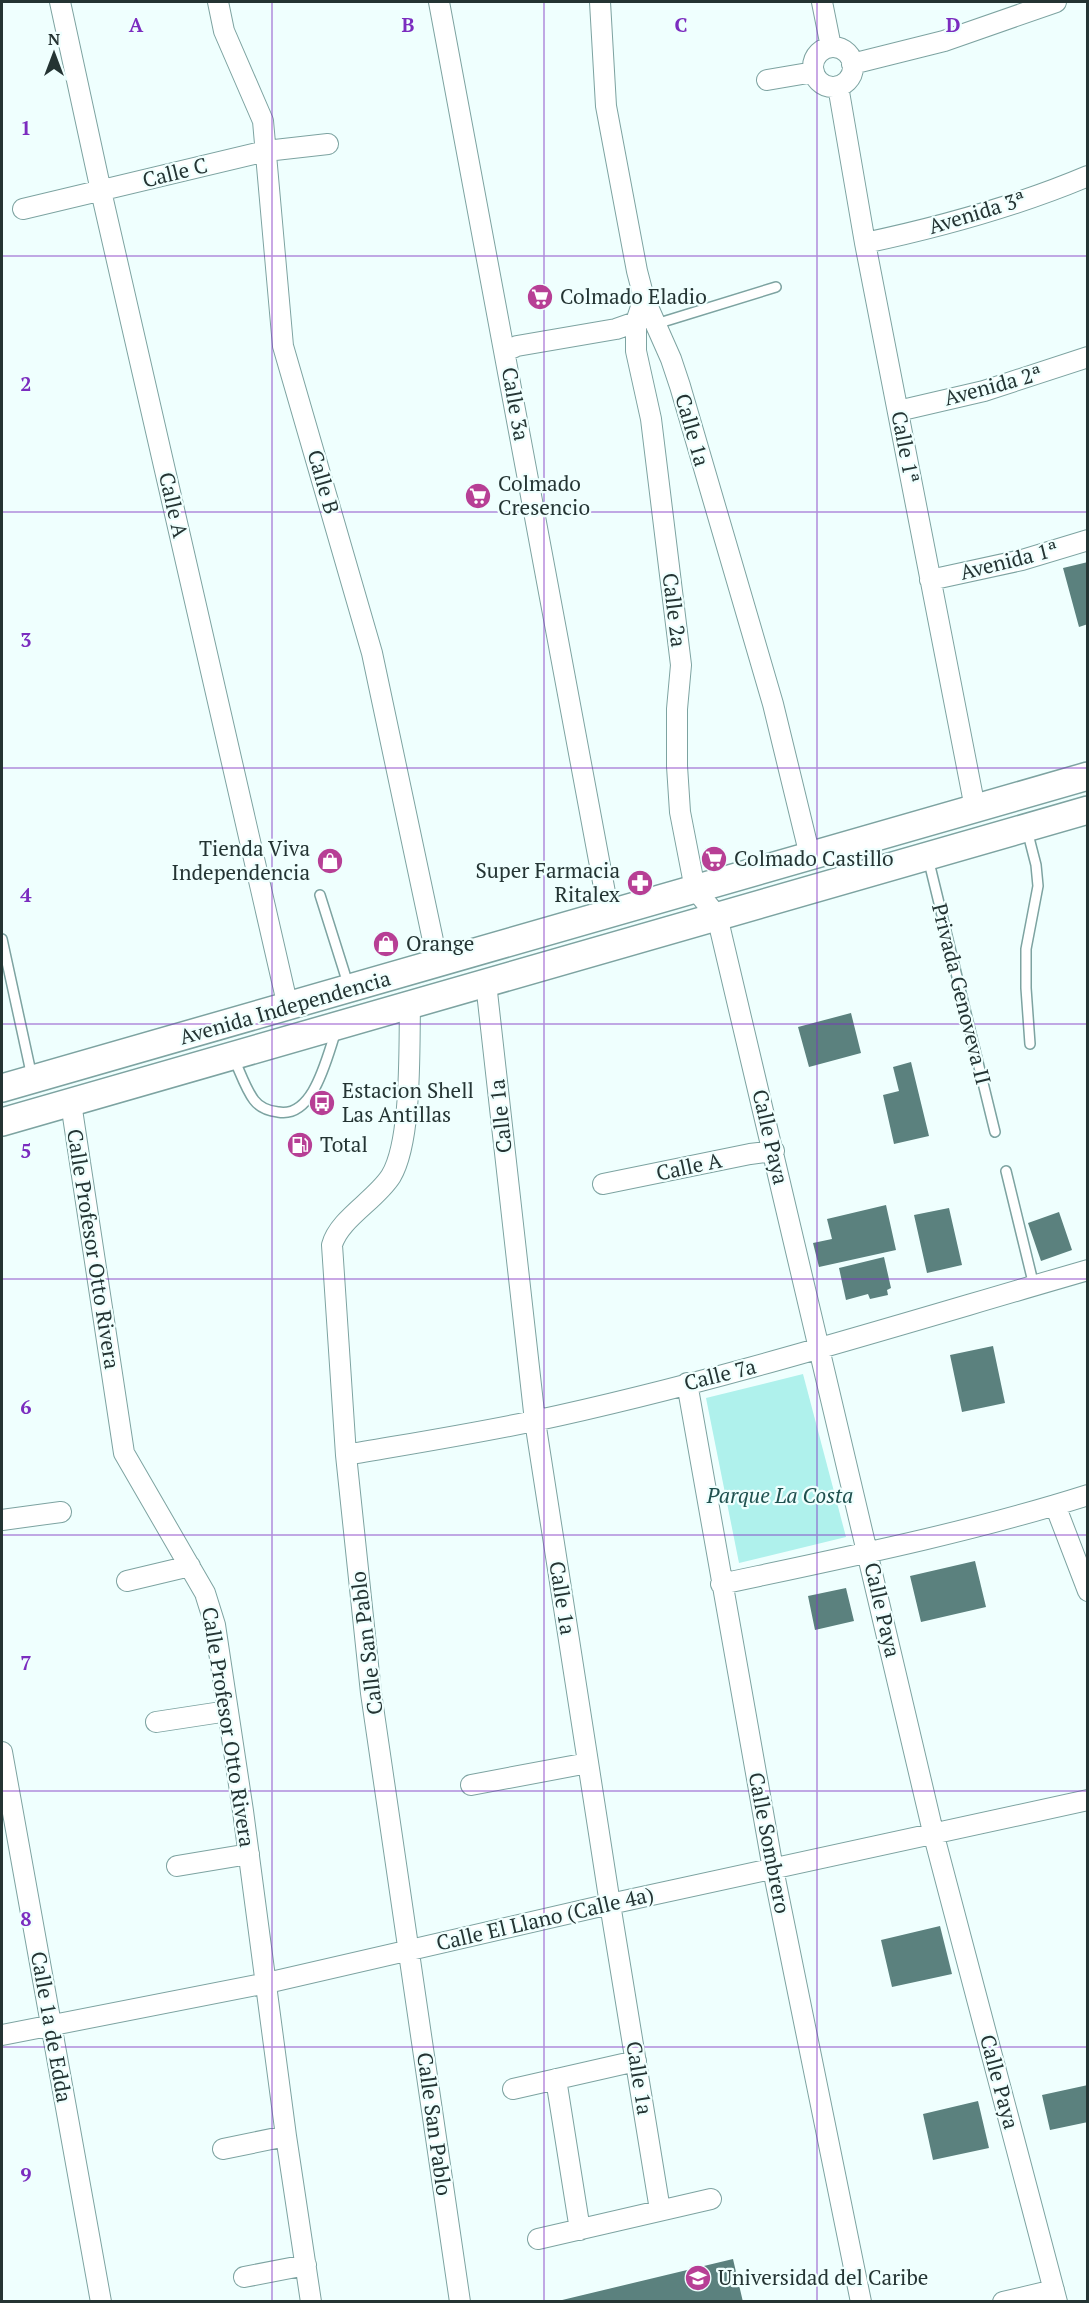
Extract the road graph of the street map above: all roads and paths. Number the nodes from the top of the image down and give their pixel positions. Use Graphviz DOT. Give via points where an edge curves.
graph roads {
  1 [pos="60,2"];
  2 [pos="218,2"];
  3 [pos="439,2"];
  4 [pos="600,2"];
  5 [pos="822,2"];
  6 [pos="1056,2"];
  7 [pos="831,47"];
  8 [pos="852,64"];
  9 [pos="814,72"];
  10 [pos="767,80"];
  11 [pos="838,86"];
  12 [pos="328,144"];
  13 [pos="266,151"];
  14 [pos="1088,176"];
  15 [pos="101,190"];
  16 [pos="22,209"];
  17 [pos="865,243"];
  18 [pos="776,287"];
  19 [pos="644,298"];
  20 [pos="636,322"];
  21 [pos="656,324"];
  22 [pos="506,351"];
  23 [pos="1088,357"];
  24 [pos="898,411"];
  25 [pos="1088,540"];
  26 [pos="930,580"];
  27 [pos="1088,776"];
  28 [pos="975,808"];
  29 [pos="1088,810"];
  30 [pos="1026,828"];
  31 [pos="810,856"];
  32 [pos="927,856"];
  33 [pos="696,889"];
  34 [pos="320,895"];
  35 [pos="609,914"];
  36 [pos="717,916"];
  37 [pos="2,939"];
  38 [pos="438,964"];
  39 [pos="486,983"];
  40 [pos="340,991"];
  41 [pos="410,1005"];
  42 [pos="288,1007"];
  43 [pos="339,1024"];
  44 [pos="159,1044"];
  45 [pos="1030,1044"];
  46 [pos="232,1055"];
  47 [pos="167,1074"];
  48 [pos="33,1079"];
  49 [pos="2,1088"];
  50 [pos="71,1102"];
  51 [pos="2,1122"];
  52 [pos="995,1132"];
  53 [pos="774,1151"];
  54 [pos="1006,1171"];
  55 [pos="603,1184"];
  56 [pos="1088,1270"];
  57 [pos="1034,1286"];
  58 [pos="819,1349"];
  59 [pos="687,1383"];
  60 [pos="535,1421"];
  61 [pos="346,1455"];
  62 [pos="1088,1495"];
  63 [pos="1055,1505"];
  64 [pos="60,1512"];
  65 [pos="2,1520"];
  66 [pos="868,1552"];
  67 [pos="190,1566"];
  68 [pos="127,1581"];
  69 [pos="721,1584"];
  70 [pos="1088,1591"];
  71 [pos="228,1711"];
  72 [pos="156,1722"];
  73 [pos="2,1752"];
  74 [pos="588,1762"];
  75 [pos="471,1785"];
  76 [pos="1088,1800"];
  77 [pos="934,1836"];
  78 [pos="249,1854"];
  79 [pos="177,1866"];
  80 [pos="773,1869"];
  81 [pos="610,1905"];
  82 [pos="409,1950"];
  83 [pos="267,1983"];
  84 [pos="50,2025"];
  85 [pos="2,2035"];
  86 [pos="636,2061"];
  87 [pos="556,2079"];
  88 [pos="513,2089"];
  89 [pos="286,2136"];
  90 [pos="223,2149"];
  91 [pos="711,2199"];
  92 [pos="660,2210"];
  93 [pos="580,2230"];
  94 [pos="538,2239"];
  95 [pos="306,2265"];
  96 [pos="244,2277"];
  97 [pos="1056,2296"];
  98 [pos="101,2301"];
  99 [pos="311,2301"];
  100 [pos="460,2301"];
  101 [pos="861,2301"];
  102 [pos="1003,2301"];
  1 -- 15 [label="street, Calle A"];
  2 -- 13 [label="street, Calle B" via="225,31 263,121"];
  3 -- 22 [label="street, Calle 3a"];
  4 -- 19 [label="street, Calle 1a" via="606,106"];
  5 -- 7 [label="street"];
  6 -- 8 [label="street" via="944,41"];
  7 -- 8 [label="street" via="848,54"];
  7 -- 9 [label="street" via="816,56"];
  8 -- 11 [label="street" via="848,80"];
  9 -- 10 [label="street"];
  9 -- 11 [label="street" via="820,82"];
  11 -- 17 [label="street, Calle 1ª"];
  12 -- 13 [label="street, Calle C"];
  13 -- 15 [label="street, Calle C"];
  13 -- 38 [label="street, Calle B" via="283,346 372,652"];
  14 -- 17 [label="street, Avenida 3ª" via="950,222"];
  15 -- 16 [label="street, Calle C"];
  15 -- 42 [label="street, Calle A"];
  17 -- 24 [label="street, Calle 1ª"];
  18 -- 21 [label="lane"];
  19 -- 20 [label="street, Calle 2a"];
  19 -- 21 [label="street, Calle 1a"];
  20 -- 22 [label="street"];
  20 -- 33 [label="street, Calle 2a" via="636,351 651,419 681,665 677,709 679,801"];
  21 -- 31 [label="street, Calle 1a" via="680,386 773,704"];
  22 -- 35 [label="street, Calle 3a"];
  23 -- 24 [label="street, Avenida 2ª" via="984,391"];
  24 -- 26 [label="street, Calle 1ª"];
  25 -- 26 [label="street, Avenida 1ª" via="1022,560"];
  26 -- 28 [label="street, Calle 1ª"];
  27 -- 28 [label="main road, Avenida Independencia"];
  28 -- 31 [label="main road, Avenida Independencia"];
  29 -- 30 [label="main road, Avenida Independencia"];
  30 -- 32 [label="main road, Avenida Independencia"];
  30 -- 45 [label="lane" via="1038,886 1026,949"];
  31 -- 33 [label="main road, Avenida Independencia"];
  32 -- 36 [label="main road, Avenida Independencia"];
  32 -- 52 [label="lane, Privada Genoveva II"];
  33 -- 35 [label="main road, Avenida Independencia"];
  33 -- 36 [label="street, Calle 2a"];
  34 -- 40 [label="lane"];
  35 -- 38 [label="main road, Avenida Independencia"];
  36 -- 39 [label="main road, Avenida Independencia"];
  36 -- 53 [label="street, Calle Paya"];
  37 -- 48 [label="lane"];
  38 -- 40 [label="main road, Avenida Independencia"];
  39 -- 41 [label="main road, Avenida Independencia"];
  39 -- 60 [label="street, Calle 1a"];
  40 -- 42 [label="main road, Avenida Independencia"];
  40 -- 43 [label="main road"];
  41 -- 43 [label="main road, Avenida Independencia"];
  41 -- 61 [label="street, Calle San Pablo" via="406,1113 397,1164 390,1178 337,1232 332,1245"];
  42 -- 44 [label="main road, Avenida Independencia"];
  43 -- 46 [label="main road, Avenida Independencia"];
  43 -- 46 [label="lane" via="313,1093 300,1108 283,1113 266,1110 254,1101"];
  44 -- 47 [label="main road"];
  44 -- 48 [label="main road, Avenida Independencia"];
  46 -- 47 [label="main road, Avenida Independencia"];
  47 -- 50 [label="main road, Avenida Independencia"];
  48 -- 49 [label="main road, Avenida Independencia"];
  50 -- 51 [label="main road, Avenida Independencia"];
  50 -- 67 [label="street, Calle Profesor Otto Rivera" via="123,1448"];
  53 -- 55 [label="street, Calle A"];
  53 -- 58 [label="street, Calle Paya"];
  54 -- 57 [label="lane"];
  56 -- 57 [label="street, Calle 7a"];
  57 -- 58 [label="street, Calle 7a"];
  58 -- 59 [label="street, Calle 7a"];
  58 -- 66 [label="street, Calle Paya"];
  59 -- 60 [label="street, Calle 7a"];
  59 -- 69 [label="street, Calle Sombrero"];
  60 -- 61 [label="street, Calle 7a"];
  60 -- 74 [label="street, Calle 1a"];
  61 -- 82 [label="street, Calle San Pablo" via="371,1693"];
  62 -- 63 [label="street"];
  63 -- 66 [label="street"];
  63 -- 70 [label="street"];
  64 -- 65 [label="street"];
  66 -- 69 [label="street"];
  66 -- 77 [label="street, Calle Paya"];
  67 -- 68 [label="street"];
  67 -- 71 [label="street, Calle Profesor Otto Rivera" via="211,1609"];
  69 -- 80 [label="street, Calle Sombrero"];
  71 -- 72 [label="street"];
  71 -- 78 [label="street, Calle Profesor Otto Rivera"];
  73 -- 84 [label="street, Calle 1a de Edda"];
  74 -- 75 [label="street"];
  74 -- 81 [label="street, Calle 1a"];
  76 -- 77 [label="street, Calle El Llano (Calle 4a)"];
  77 -- 80 [label="street, Calle El Llano (Calle 4a)"];
  77 -- 97 [label="street, Calle Paya"];
  78 -- 79 [label="street"];
  78 -- 83 [label="street, Calle Profesor Otto Rivera"];
  80 -- 81 [label="street, Calle El Llano (Calle 4a)"];
  80 -- 101 [label="street, Calle Sombrero"];
  81 -- 82 [label="street, Calle El Llano (Calle 4a)"];
  81 -- 86 [label="street, Calle 1a"];
  82 -- 83 [label="street, Calle El Llano (Calle 4a)"];
  82 -- 100 [label="street, Calle San Pablo"];
  83 -- 84 [label="street, Calle El Llano (Calle 4a)"];
  83 -- 89 [label="street, Calle Profesor Otto Rivera"];
  84 -- 85 [label="street, Calle El Llano (Calle 4a)"];
  84 -- 98 [label="street, Calle 1a de Edda"];
  86 -- 87 [label="street"];
  86 -- 92 [label="street, Calle 1a"];
  87 -- 88 [label="street"];
  87 -- 93 [label="street"];
  89 -- 90 [label="street"];
  89 -- 95 [label="street, Calle Profesor Otto Rivera"];
  91 -- 92 [label="street"];
  92 -- 93 [label="street"];
  93 -- 94 [label="street"];
  95 -- 96 [label="street"];
  95 -- 99 [label="street, Calle Profesor Otto Rivera"];
  97 -- 102 [label="street"];
}
